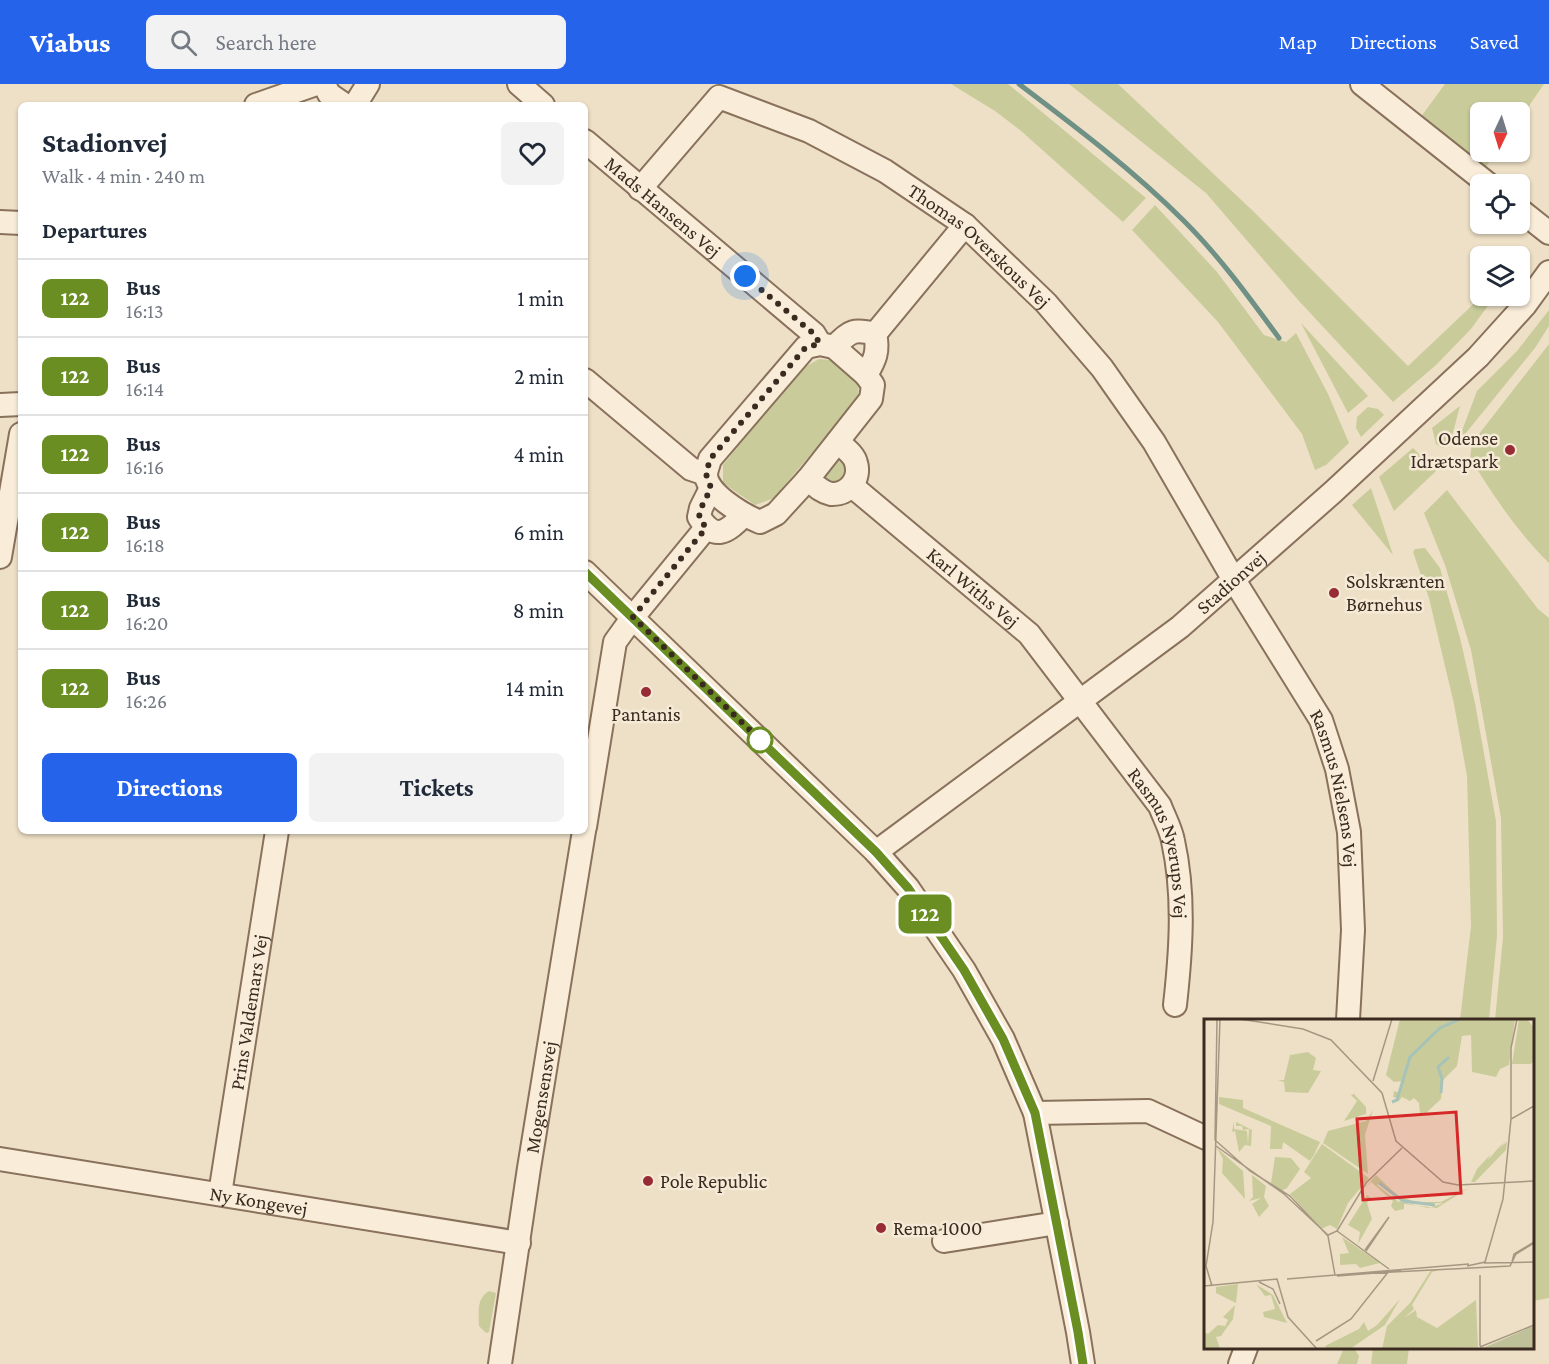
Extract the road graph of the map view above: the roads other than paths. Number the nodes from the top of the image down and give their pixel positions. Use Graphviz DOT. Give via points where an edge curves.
graph roads {
  1 [pos="316,84"];
  2 [pos="324,84"];
  3 [pos="368,84"];
  4 [pos="519,84"];
  5 [pos="1362,84"];
  6 [pos="265,102"];
  7 [pos="341,102"];
  8 [pos="357,102"];
  9 [pos="540,102"];
  10 [pos="588,144"];
  11 [pos="1475,174"];
  12 [pos="640,189"];
  13 [pos="1530,218"];
  14 [pos="0,222"];
  15 [pos="18,223"];
  16 [pos="965,225"];
  17 [pos="1549,233"];
  18 [pos="1549,272"];
  19 [pos="875,334"];
  20 [pos="827,346"];
  21 [pos="866,375"];
  22 [pos="588,383"];
  23 [pos="0,405"];
  24 [pos="18,405"];
  25 [pos="837,442"];
  26 [pos="18,452"];
  27 [pos="808,479"];
  28 [pos="708,481"];
  29 [pos="852,486"];
  30 [pos="744,515"];
  31 [pos="706,528"];
  32 [pos="0,557"];
  33 [pos="588,575"];
  34 [pos="1234,580"];
  35 [pos="633,617"];
  36 [pos="1080,701"];
  37 [pos="588,810"];
  38 [pos="277,834"];
  39 [pos="584,834"];
  40 [pos="876,852"];
  41 [pos="1175,1005"];
  42 [pos="1348,1019"];
  43 [pos="1035,1113"];
  44 [pos="1204,1137"];
  45 [pos="0,1159"];
  46 [pos="220,1194"];
  47 [pos="1057,1223"];
  48 [pos="944,1241"];
  49 [pos="519,1243"];
  50 [pos="1245,1349"];
  51 [pos="500,1364"];
  52 [pos="1083,1364"];
  53 [pos="1239,1364"];
  1 -- 6 [label="street"];
  2 -- 7 [label="street" via="329,94"];
  3 -- 8 [label="street"];
  4 -- 9 [label="street"];
  5 -- 11 [label="street"];
  10 -- 12 [label="street, Mads Hansens Vej"];
  12 -- 16 [label="street, Thomas Overskous Vej" via="719,96 809,131 876,166"];
  12 -- 20 [label="street, Mads Hansens Vej"];
  13 -- 17 [label="street"];
  14 -- 15 [label="street"];
  16 -- 19 [label="street"];
  16 -- 34 [label="street, Thomas Overskous Vej" via="1046,303 1102,368 1154,442"];
  18 -- 34 [label="street, Stadionvej" via="1478,357"];
  19 -- 20 [label="street" via="849,332"];
  19 -- 21 [label="street" via="876,358"];
  20 -- 21 [label="street, Mads Hansens Vej"];
  20 -- 28 [label="street" via="806,347 710,459"];
  21 -- 25 [label="street" via="873,385 871,399"];
  22 -- 28 [label="street"];
  23 -- 24 [label="street"];
  25 -- 27 [label="street"];
  25 -- 29 [label="street" via="856,462"];
  26 -- 32 [label="street"];
  27 -- 29 [label="street" via="819,490 831,494"];
  27 -- 30 [label="street" via="776,514 760,522"];
  28 -- 30 [label="street"];
  28 -- 31 [label="street" via="699,517"];
  29 -- 36 [label="street, Karl Withs Vej" via="1029,634"];
  30 -- 31 [label="street" via="729,530 718,533"];
  31 -- 35 [label="street, Mogensensvej"];
  33 -- 35 [label="street"];
  34 -- 36 [label="street, Stadionvej" via="1180,627"];
  34 -- 42 [label="street, Rasmus Nielsens Vej" via="1321,720 1337,769 1349,832 1353,930"];
  35 -- 37 [label="street, Mogensensvej" via="615,642"];
  35 -- 40 [label="street"];
  36 -- 40 [label="street, Stadionvej"];
  36 -- 41 [label="street, Rasmus Nyerups Vej" via="1160,806 1173,839 1180,897"];
  38 -- 46 [label="street, Prins Valdemars Vej"];
  39 -- 49 [label="street, Mogensensvej"];
  40 -- 43 [label="street" via="908,888 964,970 1003,1039"];
  43 -- 44 [label="street" via="1148,1111"];
  43 -- 47 [label="street"];
  45 -- 46 [label="street, Ny Kongevej"];
  46 -- 49 [label="street, Ny Kongevej"];
  47 -- 48 [label="street"];
  47 -- 52 [label="street"];
  49 -- 51 [label="street, Mogensensvej"];
  50 -- 53 [label="street"];
}
